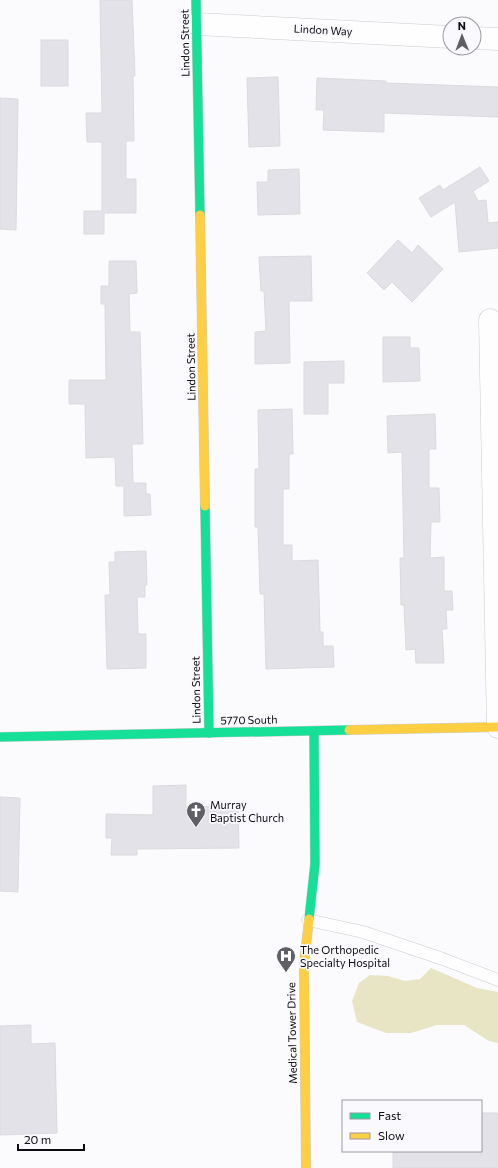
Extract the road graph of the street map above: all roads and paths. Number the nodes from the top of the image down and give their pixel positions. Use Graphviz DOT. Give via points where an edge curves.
graph roads {
  1 [pos="196,0"];
  2 [pos="197,24"];
  3 [pos="442,37"];
  4 [pos="482,38"];
  5 [pos="498,39"];
  6 [pos="490,320"];
  7 [pos="498,726"];
  8 [pos="314,731"];
  9 [pos="209,733"];
  10 [pos="0,737"];
  11 [pos="308,920"];
  12 [pos="498,980"];
  13 [pos="306,1168"];
  1 -- 2 [label="street, Lindon Street"];
  2 -- 3 [label="street, Lindon Way"];
  2 -- 9 [label="street, Lindon Street"];
  4 -- 5 [label="street"];
  6 -- 7 [label="street"];
  7 -- 8 [label="street, 5770 South"];
  8 -- 9 [label="street, 5770 South"];
  8 -- 11 [label="street, Medical Tower Drive" via="316,864"];
  9 -- 10 [label="street, 5770 South"];
  11 -- 12 [label="lane" via="363,932"];
  11 -- 13 [label="street, Medical Tower Drive" via="304,964"];
}
